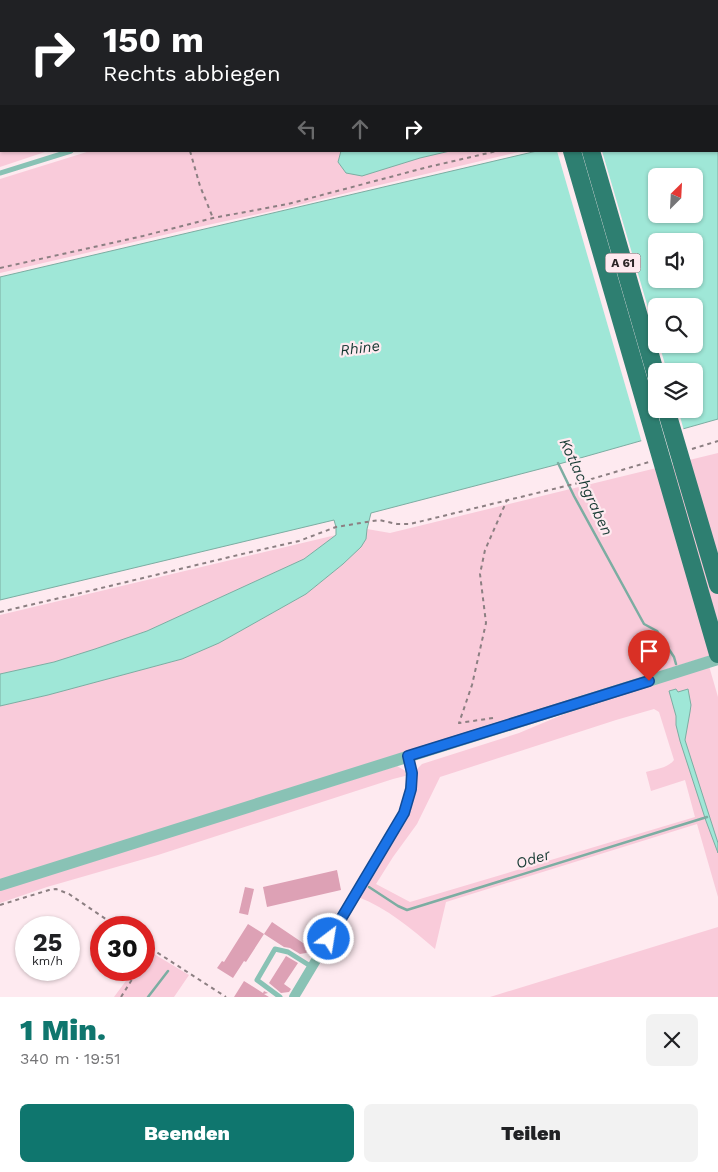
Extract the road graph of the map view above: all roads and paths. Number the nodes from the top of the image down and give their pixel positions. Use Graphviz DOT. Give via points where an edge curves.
graph roads {
  1 [pos="68,152"];
  2 [pos="190,152"];
  3 [pos="494,152"];
  4 [pos="572,152"];
  5 [pos="591,152"];
  6 [pos="0,173"];
  7 [pos="213,218"];
  8 [pos="0,268"];
  9 [pos="653,363"];
  10 [pos="669,418"];
  11 [pos="578,483"];
  12 [pos="507,500"];
  13 [pos="718,585"];
  14 [pos="0,612"];
  15 [pos="718,654"];
  16 [pos="718,659"];
  17 [pos="459,723"];
  18 [pos="408,756"];
  19 [pos="0,885"];
  20 [pos="0,905"];
  21 [pos="101,916"];
  22 [pos="155,952"];
  23 [pos="312,967"];
  24 [pos="131,981"];
  25 [pos="120,997"];
  26 [pos="226,997"];
  27 [pos="280,997"];
  28 [pos="294,997"];
  1 -- 6 [label="lane"];
  2 -- 7 [label="path"];
  3 -- 7 [label="path" via="288,204"];
  4 -- 15 [label="highway, A 61"];
  5 -- 9 [label="highway, A 61"];
  7 -- 8 [label="path"];
  10 -- 13 [label="highway"];
  11 -- 12 [label="path"];
  12 -- 14 [label="path" via="410,524 379,520 336,527 299,541"];
  12 -- 17 [label="path" via="485,550 480,574 486,623 472,685"];
  16 -- 18 [label="street"];
  18 -- 19 [label="street"];
  18 -- 23 [label="street" via="411,789 404,813"];
  20 -- 21 [label="path" via="56,889"];
  22 -- 26 [label="path"];
  23 -- 27 [label="lane" via="288,952 275,949 257,980"];
  23 -- 28 [label="street"];
  24 -- 25 [label="path"];
}
